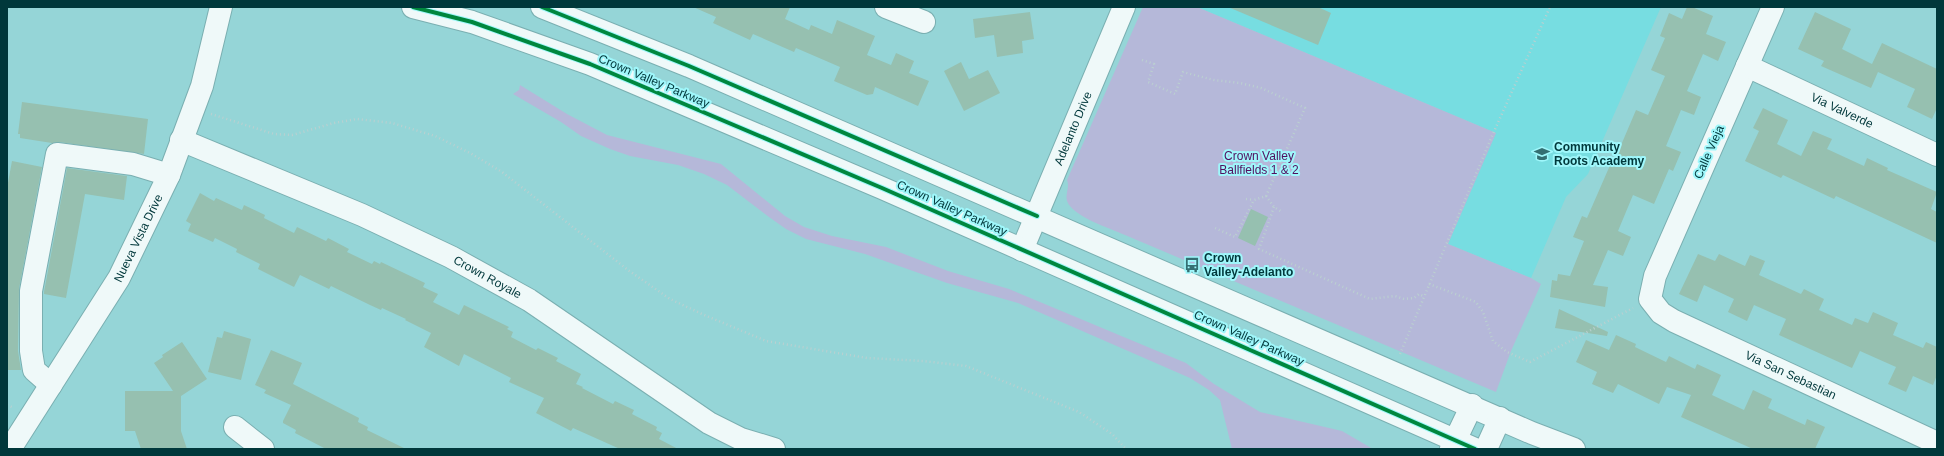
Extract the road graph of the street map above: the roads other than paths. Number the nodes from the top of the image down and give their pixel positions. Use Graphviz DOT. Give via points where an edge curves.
graph roads {
  1 [pos="222,7"];
  2 [pos="412,7"];
  3 [pos="542,7"];
  4 [pos="886,7"];
  5 [pos="1124,7"];
  6 [pos="1773,7"];
  7 [pos="924,22"];
  8 [pos="1747,66"];
  9 [pos="181,140"];
  10 [pos="1937,155"];
  11 [pos="169,175"];
  12 [pos="1037,216"];
  13 [pos="1022,250"];
  14 [pos="1650,299"];
  15 [pos="51,385"];
  16 [pos="1472,405"];
  17 [pos="1500,418"];
  18 [pos="235,427"];
  19 [pos="1937,443"];
  20 [pos="1453,444"];
  21 [pos="10,449"];
  22 [pos="263,449"];
  23 [pos="774,449"];
  24 [pos="1475,449"];
  25 [pos="1486,449"];
  26 [pos="1574,449"];
  1 -- 9 [label="street, Nueva Vista Drive" via="202,86"];
  2 -- 13 [label="street, Crown Valley Parkway" via="472,22 590,64"];
  3 -- 12 [label="street" via="690,66"];
  4 -- 7 [label="street"];
  5 -- 12 [label="street, Adelanto Drive"];
  6 -- 8 [label="street, Calle Vieja"];
  8 -- 10 [label="street, Via Valverde"];
  8 -- 14 [label="street, Calle Vieja" via="1655,276"];
  9 -- 11 [label="street, Nueva Vista Drive"];
  9 -- 23 [label="street, Crown Royale" via="362,215 451,257 529,300 709,423 741,439"];
  11 -- 15 [label="street, Nueva Vista Drive" via="119,278"];
  11 -- 15 [label="street" via="132,164 57,154 31,291 31,351 34,370"];
  12 -- 13 [label="street, Adelanto Drive"];
  12 -- 16 [label="street"];
  13 -- 20 [label="street, Crown Valley Parkway"];
  14 -- 19 [label="street, Via San Sebastian" via="1661,313 1674,321"];
  15 -- 21 [label="street, Nueva Vista Drive"];
  16 -- 17 [label="street"];
  16 -- 20 [label="street"];
  17 -- 25 [label="street"];
  17 -- 26 [label="street"];
  18 -- 22 [label="street"];
  20 -- 24 [label="street, Crown Valley Parkway"];
}
